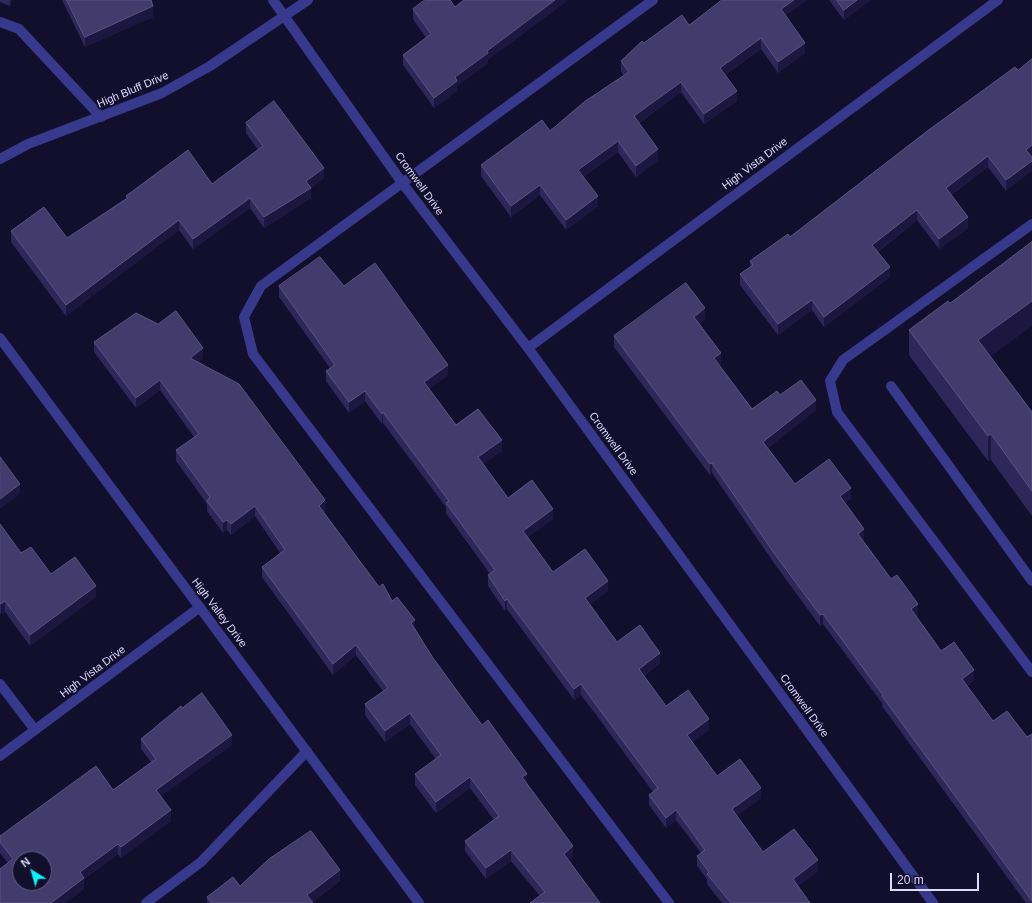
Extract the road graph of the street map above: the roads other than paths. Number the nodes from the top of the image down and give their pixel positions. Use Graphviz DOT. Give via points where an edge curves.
graph roads {
  1 [pos="273,0"];
  2 [pos="308,0"];
  3 [pos="653,0"];
  4 [pos="998,0"];
  5 [pos="285,17"];
  6 [pos="0,22"];
  7 [pos="101,117"];
  8 [pos="0,159"];
  9 [pos="403,184"];
  10 [pos="1032,224"];
  11 [pos="0,338"];
  12 [pos="528,348"];
  13 [pos="891,386"];
  14 [pos="1032,581"];
  15 [pos="200,607"];
  16 [pos="1032,672"];
  17 [pos="0,684"];
  18 [pos="35,730"];
  19 [pos="307,751"];
  20 [pos="0,756"];
  21 [pos="146,903"];
  22 [pos="419,903"];
  23 [pos="668,903"];
  24 [pos="933,903"];
  1 -- 5 [label="street, Cromwell Drive"];
  2 -- 5 [label="street, High Bluff Drive"];
  3 -- 9 [label="street"];
  4 -- 12 [label="street, High Vista Drive"];
  5 -- 7 [label="street, High Bluff Drive" via="210,66 162,93"];
  5 -- 9 [label="street, Cromwell Drive"];
  6 -- 7 [label="street" via="20,29"];
  7 -- 8 [label="street, High Bluff Drive" via="28,144"];
  9 -- 12 [label="street, Cromwell Drive"];
  9 -- 23 [label="street" via="261,286 244,317 253,354"];
  10 -- 16 [label="street" via="842,360 830,381 837,412"];
  11 -- 15 [label="street, High Valley Drive"];
  12 -- 24 [label="street, Cromwell Drive"];
  13 -- 14 [label="street"];
  15 -- 18 [label="street, High Vista Drive"];
  15 -- 19 [label="street, High Valley Drive"];
  17 -- 18 [label="street"];
  18 -- 20 [label="street, High Vista Drive"];
  19 -- 21 [label="street" via="201,862"];
  19 -- 22 [label="street, High Valley Drive"];
}
